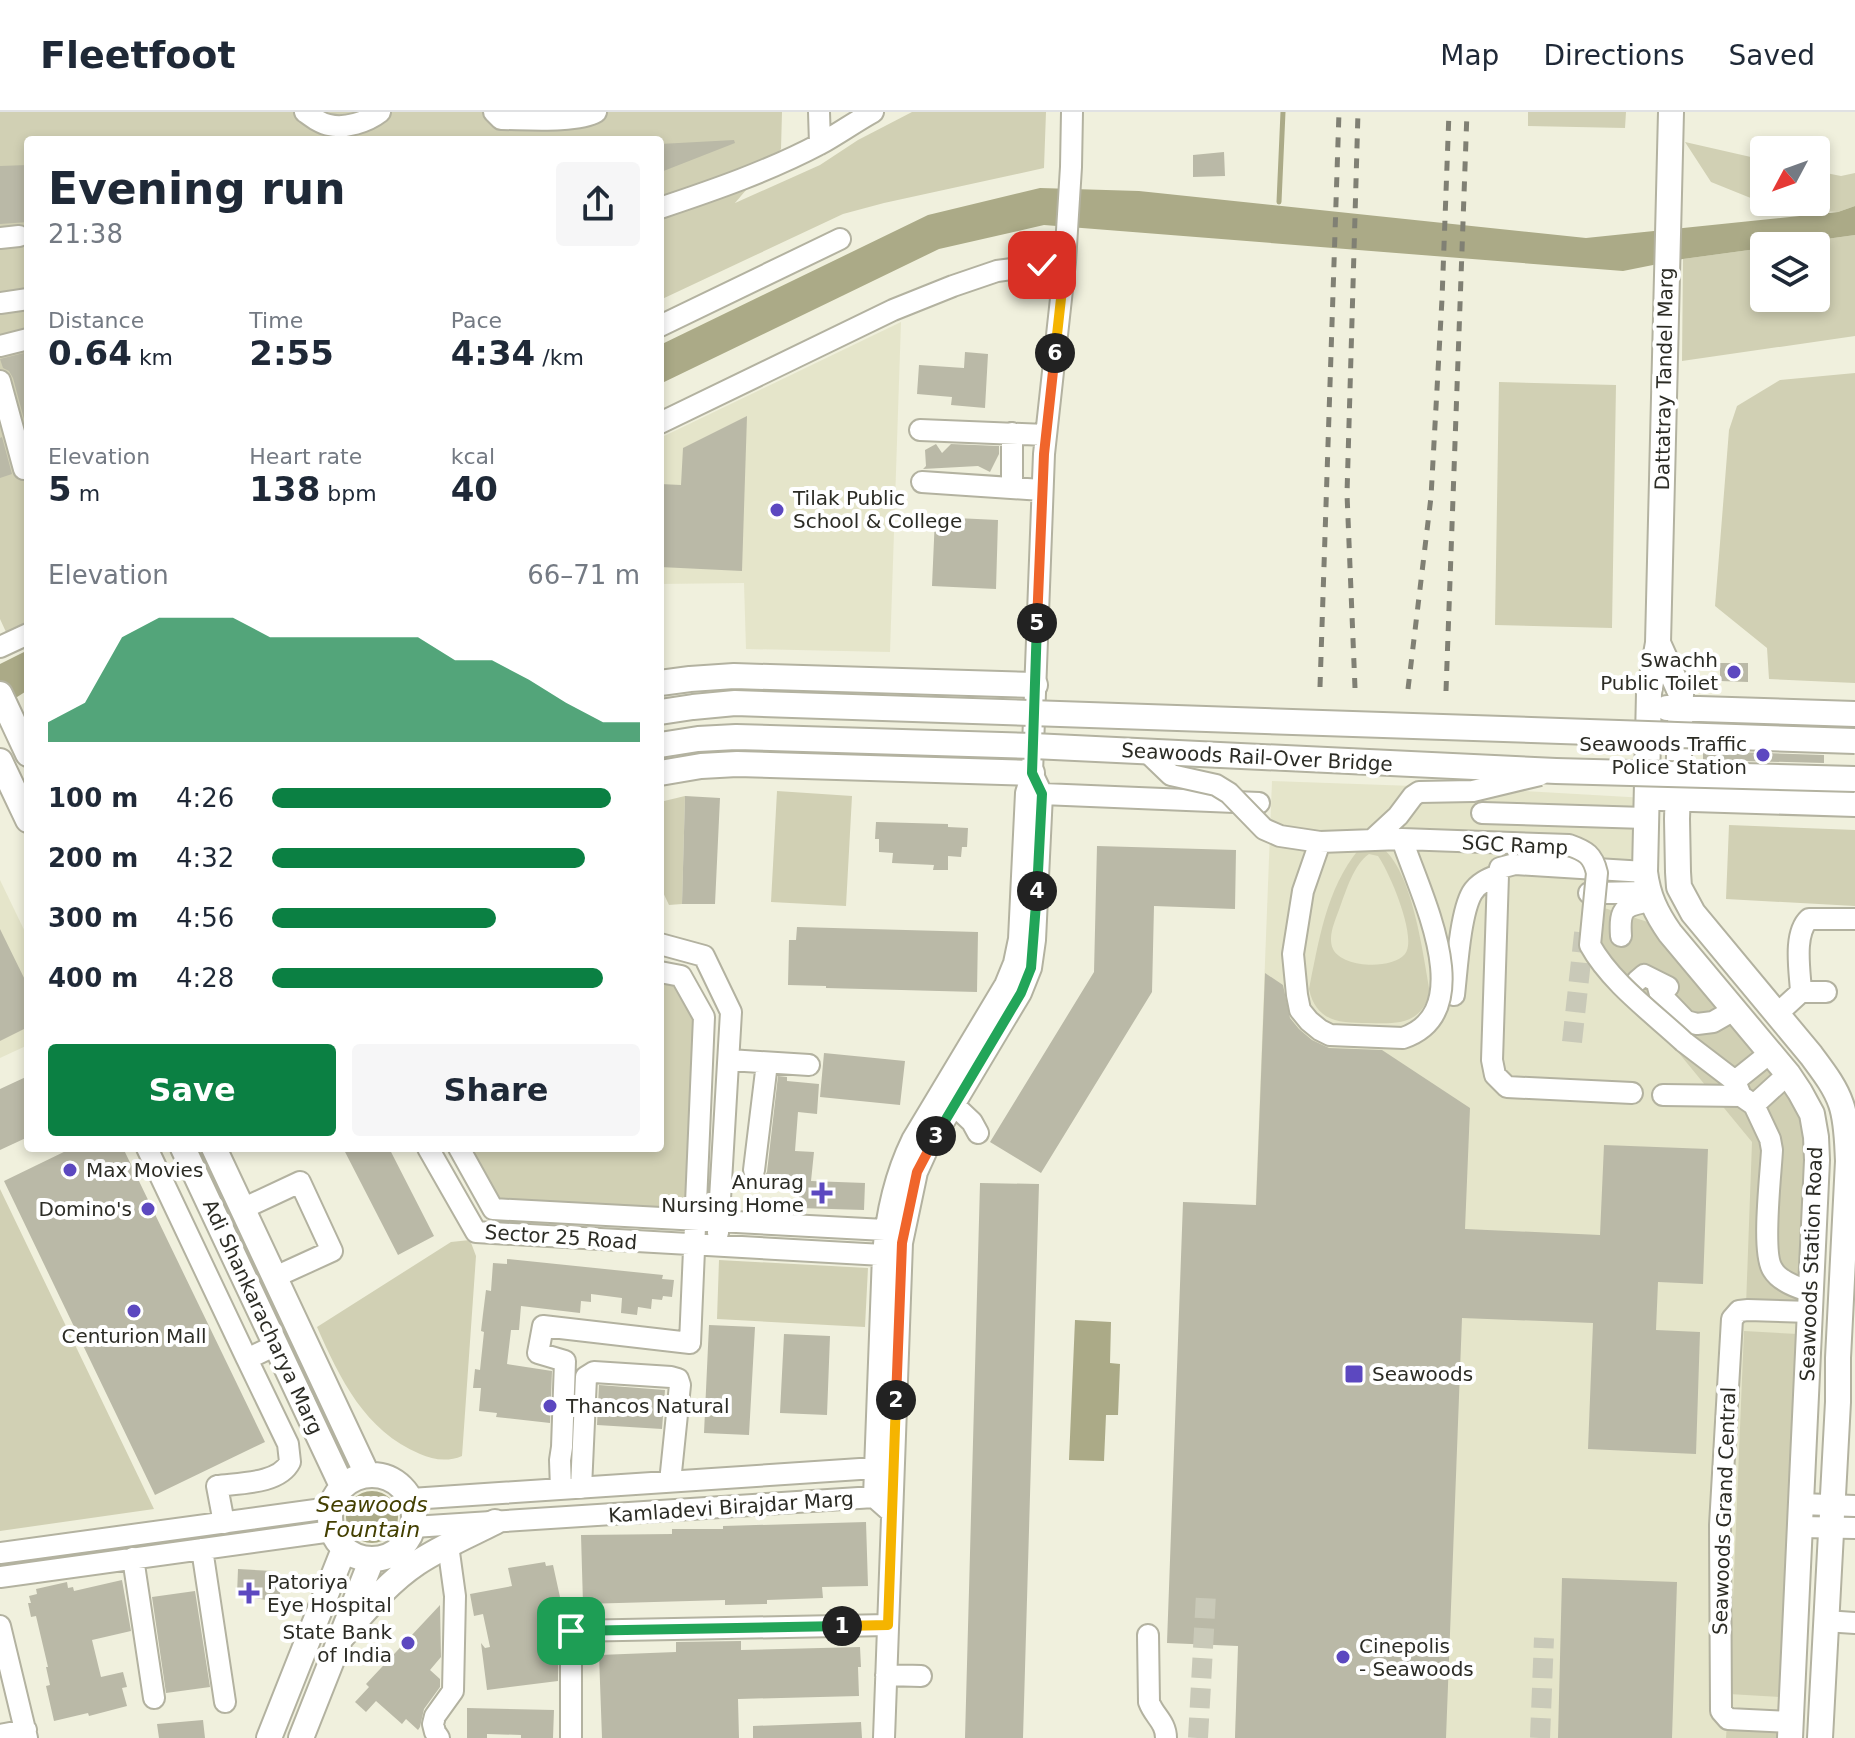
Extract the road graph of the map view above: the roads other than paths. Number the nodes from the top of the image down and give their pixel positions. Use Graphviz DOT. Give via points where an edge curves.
graph roads {
  1 [pos="305,112"];
  2 [pos="380,112"];
  3 [pos="494,112"];
  4 [pos="596,112"];
  5 [pos="819,112"];
  6 [pos="873,112"];
  7 [pos="1072,112"];
  8 [pos="1671,113"];
  9 [pos="820,144"];
  10 [pos="664,207"];
  11 [pos="840,239"];
  12 [pos="1065,258"];
  13 [pos="24,300"];
  14 [pos="0,303"];
  15 [pos="664,324"];
  16 [pos="24,340"];
  17 [pos="0,346"];
  18 [pos="2,395"];
  19 [pos="664,421"];
  20 [pos="920,430"];
  21 [pos="7,431"];
  22 [pos="1012,433"];
  23 [pos="1046,435"];
  24 [pos="24,469"];
  25 [pos="922,482"];
  26 [pos="1012,488"];
  27 [pos="1042,490"];
  28 [pos="24,636"];
  29 [pos="1658,643"];
  30 [pos="0,647"];
  31 [pos="664,682"];
  32 [pos="1035,685"];
  33 [pos="0,694"];
  34 [pos="1648,707"];
  35 [pos="1681,708"];
  36 [pos="664,711"];
  37 [pos="1855,714"];
  38 [pos="22,734"];
  39 [pos="1855,741"];
  40 [pos="664,744"];
  41 [pos="1147,752"];
  42 [pos="0,761"];
  43 [pos="1556,771"];
  44 [pos="664,772"];
  45 [pos="1855,779"];
  46 [pos="1037,783"];
  47 [pos="1678,799"];
  48 [pos="1259,803"];
  49 [pos="1855,804"];
  50 [pos="1646,808"];
  51 [pos="24,812"];
  52 [pos="1482,813"];
  53 [pos="1402,839"];
  54 [pos="1372,840"];
  55 [pos="1320,842"];
  56 [pos="1498,875"];
  57 [pos="1648,888"];
  58 [pos="1589,893"];
  59 [pos="1855,919"];
  60 [pos="1621,936"];
  61 [pos="664,945"];
  62 [pos="664,973"];
  63 [pos="1647,982"];
  64 [pos="1801,992"];
  65 [pos="1826,992"];
  66 [pos="1454,995"];
  67 [pos="1734,1010"];
  68 [pos="1777,1014"];
  69 [pos="1770,1053"];
  70 [pos="729,1060"];
  71 [pos="767,1063"];
  72 [pos="809,1065"];
  73 [pos="1788,1074"];
  74 [pos="1632,1093"];
  75 [pos="1744,1094"];
  76 [pos="1663,1095"];
  77 [pos="950,1112"];
  78 [pos="976,1132"];
  79 [pos="149,1152"];
  80 [pos="185,1152"];
  81 [pos="216,1152"];
  82 [pos="430,1152"];
  83 [pos="461,1152"];
  84 [pos="754,1170"];
  85 [pos="242,1209"];
  86 [pos="493,1209"];
  87 [pos="695,1220"];
  88 [pos="719,1222"];
  89 [pos="476,1232"];
  90 [pos="893,1237"];
  91 [pos="694,1245"];
  92 [pos="717,1245"];
  93 [pos="883,1255"];
  94 [pos="275,1277"];
  95 [pos="1807,1305"];
  96 [pos="276,1345"];
  97 [pos="247,1359"];
  98 [pos="1846,1404"];
  99 [pos="875,1468"];
  100 [pos="367,1474"];
  101 [pos="892,1481"];
  102 [pos="670,1482"];
  103 [pos="342,1486"];
  104 [pos="571,1488"];
  105 [pos="874,1497"];
  106 [pos="411,1499"];
  107 [pos="891,1512"];
  108 [pos="1839,1513"];
  109 [pos="1801,1515"];
  110 [pos="495,1522"];
  111 [pos="224,1523"];
  112 [pos="413,1527"];
  113 [pos="1855,1528"];
  114 [pos="335,1529"];
  115 [pos="448,1545"];
  116 [pos="202,1549"];
  117 [pos="0,1553"];
  118 [pos="133,1558"];
  119 [pos="372,1559"];
  120 [pos="0,1577"];
  121 [pos="1825,1621"];
  122 [pos="1855,1623"];
  123 [pos="888,1625"];
  124 [pos="0,1626"];
  125 [pos="1148,1635"];
  126 [pos="340,1639"];
  127 [pos="886,1675"];
  128 [pos="921,1676"];
  129 [pos="154,1698"];
  130 [pos="225,1702"];
  131 [pos="1787,1727"];
  132 [pos="2,1731"];
  133 [pos="27,1734"];
  134 [pos="269,1738"];
  135 [pos="301,1738"];
  136 [pos="439,1738"];
  137 [pos="571,1738"];
  138 [pos="884,1738"];
  139 [pos="1166,1738"];
  140 [pos="1820,1738"];
  1 -- 2 [label="street" via="327,125 348,127"];
  3 -- 4 [label="street" via="501,119 570,119"];
  5 -- 9 [label="street"];
  6 -- 9 [label="street"];
  7 -- 12 [label="street"];
  8 -- 29 [label="main road, Dattatray Tandel Marg"];
  9 -- 10 [label="street" via="727,186"];
  11 -- 15 [label="street"];
  12 -- 19 [label="street" via="997,271 893,310"];
  12 -- 23 [label="street"];
  13 -- 14 [label="street"];
  16 -- 17 [label="street"];
  18 -- 21 [label="street"];
  20 -- 22 [label="street"];
  21 -- 24 [label="street"];
  22 -- 23 [label="street"];
  22 -- 26 [label="street"];
  23 -- 27 [label="street"];
  25 -- 26 [label="street"];
  26 -- 27 [label="street"];
  27 -- 32 [label="street"];
  28 -- 30 [label="street"];
  29 -- 34 [label="main road"];
  29 -- 35 [label="main road, Seawoods Station Road" via="1681,694"];
  31 -- 32 [label="main road" via="734,676"];
  32 -- 46 [label="street"];
  33 -- 38 [label="main road"];
  34 -- 35 [label="main road"];
  34 -- 50 [label="main road"];
  35 -- 37 [label="main road"];
  35 -- 47 [label="main road, Seawoods Station Road"];
  36 -- 39 [label="main road, Seawoods Rail-Over Bridge, bridge" via="735,703"];
  40 -- 41 [label="main road, Seawoods Rail-Over Bridge, bridge" via="736,737"];
  41 -- 43 [label="main road, Seawoods Rail-Over Bridge, bridge"];
  41 -- 55 [label="street, bridge" via="1171,775 1229,793 1264,829"];
  42 -- 51 [label="main road"];
  43 -- 45 [label="main road, Seawoods Rail-Over Bridge, bridge"];
  43 -- 54 [label="street, bridge" via="1473,791 1419,792"];
  44 -- 46 [label="main road" via="737,764"];
  46 -- 48 [label="street"];
  46 -- 77 [label="street" via="1044,941 1021,993"];
  46 -- 90 [label="street" via="1026,793 1014,963 900,1165"];
  47 -- 49 [label="main road"];
  47 -- 50 [label="main road"];
  47 -- 68 [label="main road, Seawoods Station Road" via="1679,887 1687,904"];
  50 -- 52 [label="street"];
  50 -- 57 [label="main road"];
  53 -- 54 [label="street, SGC Ramp, bridge"];
  53 -- 55 [label="street, bridge" via="1436,933 1442,985 1435,1015 1403,1038 1330,1035 1300,1010 1293,954 1303,891"];
  53 -- 75 [label="street, SGC Ramp, bridge" via="1569,845 1589,855 1597,873 1590,945 1613,977"];
  54 -- 55 [label="street, bridge"];
  56 -- 57 [label="street" via="1500,868 1515,864"];
  56 -- 66 [label="street" via="1473,890 1466,908"];
  56 -- 74 [label="street" via="1495,1075 1507,1087"];
  57 -- 58 [label="street"];
  57 -- 60 [label="street" via="1624,908"];
  57 -- 67 [label="main road, Seawoods Station Road" via="1660,919"];
  59 -- 64 [label="street" via="1809,919 1803,924"];
  61 -- 70 [label="street" via="704,956 731,1012"];
  62 -- 87 [label="street" via="681,976 704,1017"];
  63 -- 67 [label="street" via="1686,1021 1713,1022"];
  64 -- 65 [label="street"];
  64 -- 68 [label="street"];
  67 -- 69 [label="main road, Seawoods Station Road"];
  68 -- 98 [label="main road, Seawoods Station Road" via="1827,1078 1841,1104 1846,1132 1838,1358"];
  69 -- 73 [label="main road, Seawoods Station Road"];
  69 -- 75 [label="street"];
  70 -- 71 [label="street"];
  70 -- 88 [label="street"];
  71 -- 72 [label="street"];
  71 -- 84 [label="street"];
  73 -- 75 [label="street"];
  73 -- 95 [label="main road, Seawoods Station Road" via="1812,1114 1816,1137"];
  75 -- 76 [label="street"];
  75 -- 95 [label="street" via="1772,1150 1770,1266"];
  77 -- 78 [label="street" via="972,1122"];
  77 -- 90 [label="street" via="927,1150"];
  79 -- 97 [label="street"];
  80 -- 96 [label="main road, Adi Shankaracharya Marg"];
  81 -- 85 [label="main road, Adi Shankaracharya Marg"];
  82 -- 89 [label="street, Sector 25 Road"];
  83 -- 86 [label="street, Sector 25 Road"];
  85 -- 94 [label="main road, Adi Shankaracharya Marg"];
  85 -- 94 [label="street" via="300,1182 332,1251"];
  86 -- 87 [label="street, Sector 25 Road"];
  86 -- 89 [label="street"];
  87 -- 88 [label="street, Sector 25 Road"];
  87 -- 91 [label="street"];
  88 -- 90 [label="street, Sector 25 Road"];
  88 -- 92 [label="street"];
  89 -- 91 [label="street, Sector 25 Road"];
  90 -- 93 [label="street"];
  90 -- 101 [label="street"];
  91 -- 92 [label="street, Sector 25 Road"];
  91 -- 104 [label="street" via="690,1343 543,1326 538,1353 565,1361 560,1460"];
  92 -- 93 [label="street, Sector 25 Road"];
  93 -- 99 [label="street"];
  94 -- 100 [label="main road, Adi Shankaracharya Marg"];
  95 -- 109 [label="main road, Seawoods Station Road"];
  95 -- 131 [label="street, Seawoods Grand Central" via="1739,1311 1732,1319 1721,1502 1721,1711 1728,1719"];
  96 -- 97 [label="street"];
  96 -- 103 [label="main road, Adi Shankaracharya Marg"];
  97 -- 111 [label="street" via="288,1444 290,1462 281,1475 217,1486"];
  98 -- 108 [label="main road, Seawoods Station Road"];
  99 -- 101 [label="street, Kamladevi Birajdar Marg"];
  99 -- 102 [label="street, Kamladevi Birajdar Marg"];
  99 -- 105 [label="street"];
  100 -- 103 [label="main road"];
  100 -- 106 [label="main road" via="397,1483"];
  101 -- 105 [label="street, Kamladevi Birajdar Marg"];
  101 -- 107 [label="street"];
  102 -- 104 [label="street, Kamladevi Birajdar Marg"];
  102 -- 104 [label="street" via="678,1379 594,1372 586,1377"];
  103 -- 114 [label="main road" via="335,1496"];
  104 -- 106 [label="street, Kamladevi Birajdar Marg"];
  105 -- 107 [label="street"];
  105 -- 110 [label="street, Kamladevi Birajdar Marg"];
  106 -- 112 [label="main road"];
  107 -- 123 [label="street"];
  108 -- 109 [label="street"];
  108 -- 113 [label="street"];
  108 -- 121 [label="main road, Seawoods Station Road"];
  109 -- 131 [label="main road, Seawoods Station Road"];
  110 -- 112 [label="street, Kamladevi Birajdar Marg"];
  110 -- 115 [label="main road"];
  111 -- 114 [label="street"];
  111 -- 117 [label="street"];
  112 -- 119 [label="main road" via="398,1550"];
  114 -- 116 [label="street"];
  114 -- 119 [label="main road" via="362,1558"];
  114 -- 134 [label="main road"];
  115 -- 126 [label="main road" via="391,1585"];
  115 -- 136 [label="street" via="455,1596 453,1691 435,1716"];
  116 -- 118 [label="street"];
  116 -- 130 [label="street"];
  118 -- 120 [label="street"];
  118 -- 129 [label="street"];
  119 -- 126 [label="main road"];
  121 -- 122 [label="street"];
  121 -- 140 [label="main road, Seawoods Station Road"];
  123 -- 127 [label="street"];
  123 -- 137 [label="street" via="571,1631"];
  124 -- 133 [label="street"];
  125 -- 139 [label="street" via="1149,1702 1163,1721"];
  126 -- 135 [label="main road"];
  127 -- 128 [label="street"];
  127 -- 138 [label="street"];
  132 -- 133 [label="street"];
}
